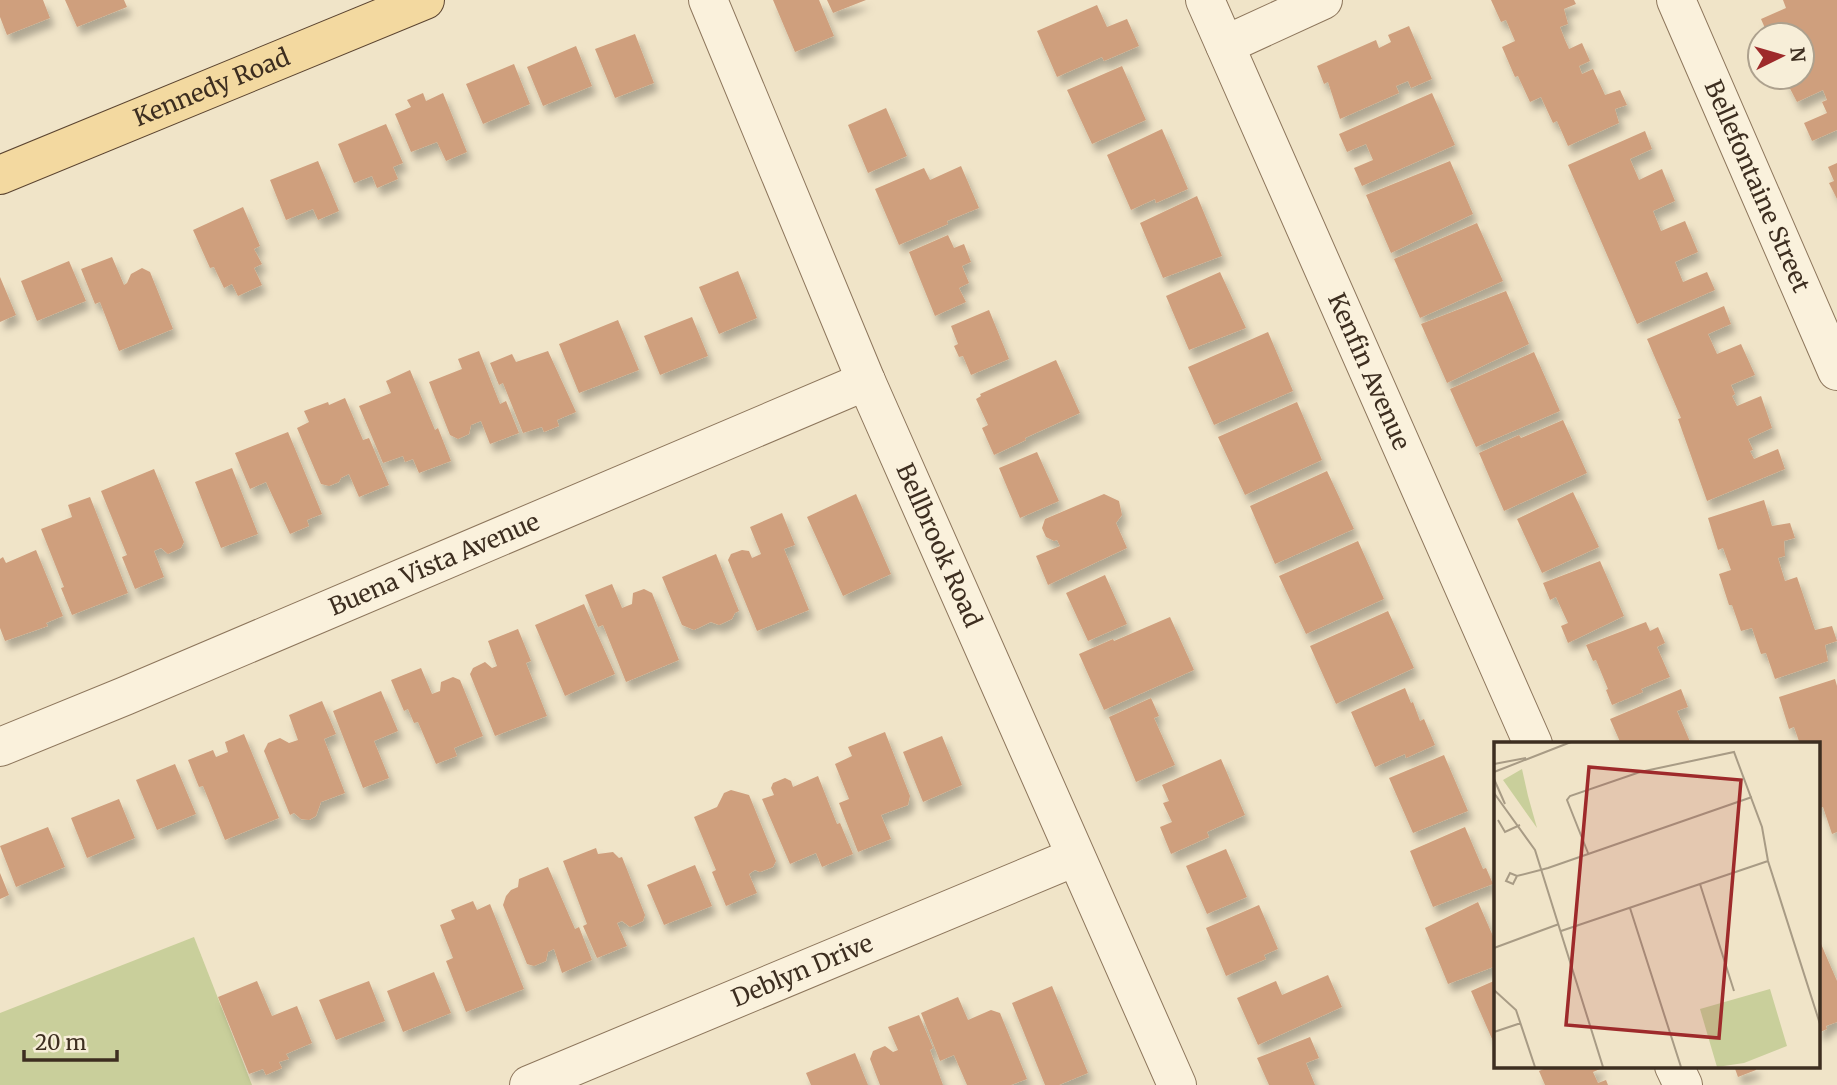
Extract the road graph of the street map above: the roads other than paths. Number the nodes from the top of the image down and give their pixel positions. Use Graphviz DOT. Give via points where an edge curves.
graph roads {
  1 [pos="425,0"];
  2 [pos="708,0"];
  3 [pos="1205,0"];
  4 [pos="1323,0"];
  5 [pos="1676,0"];
  6 [pos="1225,45"];
  7 [pos="0,175"];
  8 [pos="1837,371"];
  9 [pos="866,381"];
  10 [pos="1532,742"];
  11 [pos="0,747"];
  12 [pos="1075,857"];
  13 [pos="1675,1068"];
  14 [pos="529,1085"];
  15 [pos="1177,1085"];
  16 [pos="1683,1085"];
  1 -- 7 [label="main road, Kennedy Road"];
  2 -- 9 [label="street, Bellbrook Road"];
  3 -- 6 [label="street, Kenfin Avenue"];
  4 -- 6 [label="street"];
  5 -- 8 [label="street, Bellefontaine Street"];
  6 -- 10 [label="street, Kenfin Avenue"];
  9 -- 11 [label="street, Buena Vista Avenue"];
  9 -- 12 [label="street, Bellbrook Road"];
  12 -- 14 [label="street, Deblyn Drive"];
  12 -- 15 [label="street, Bellbrook Road"];
  13 -- 16 [label="street"];
}
